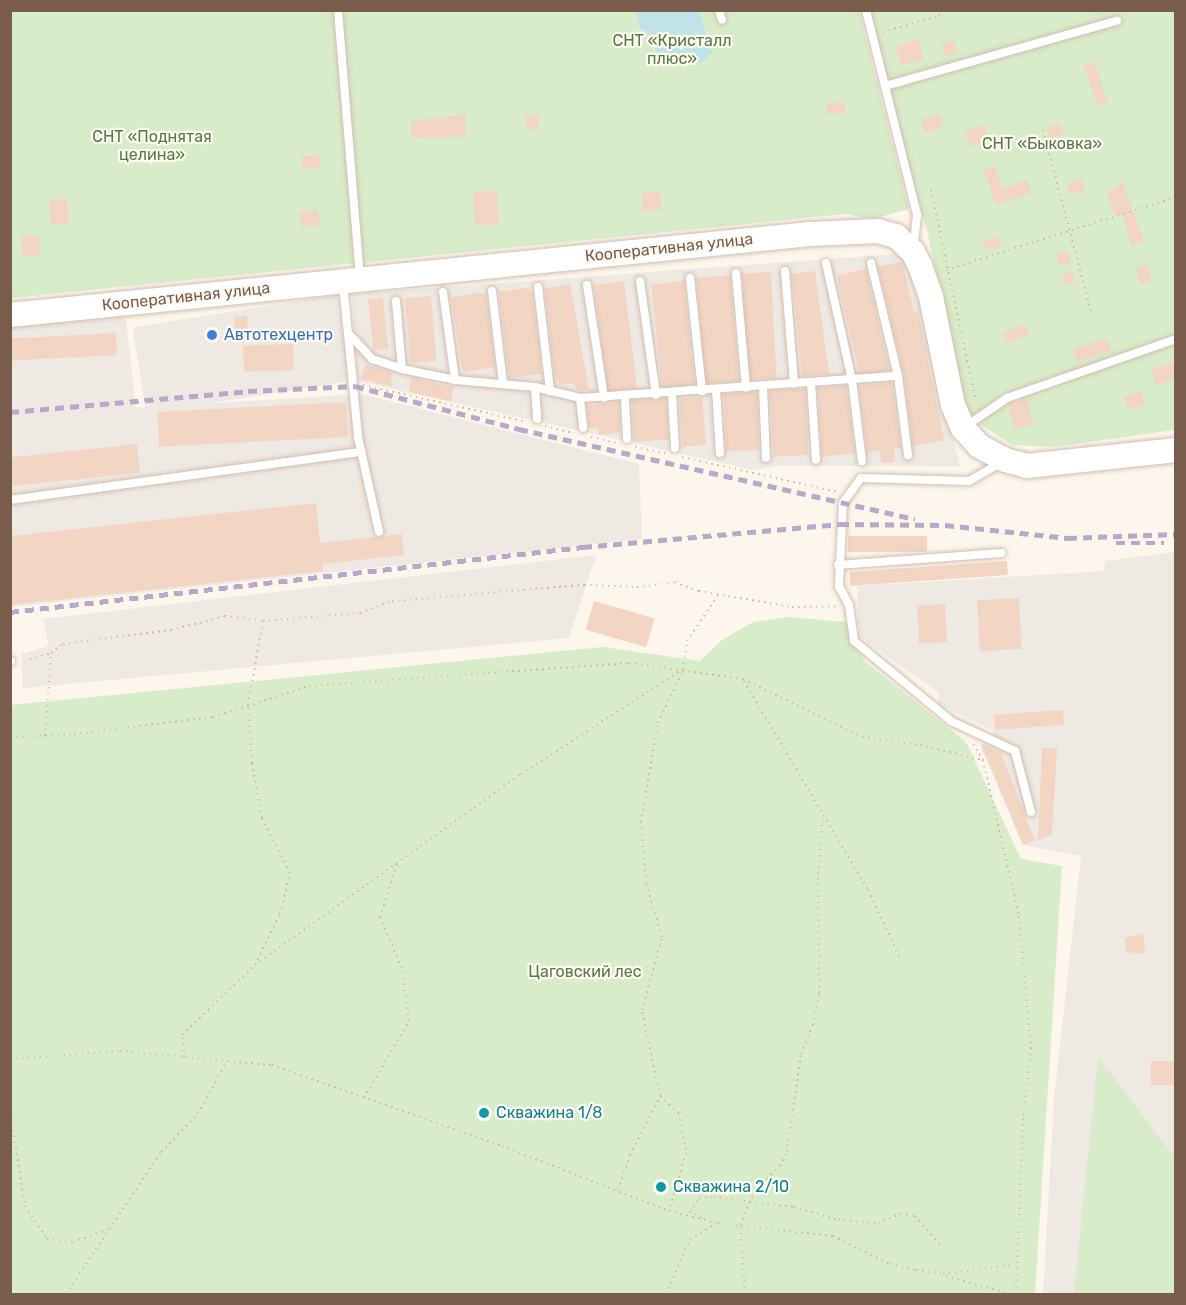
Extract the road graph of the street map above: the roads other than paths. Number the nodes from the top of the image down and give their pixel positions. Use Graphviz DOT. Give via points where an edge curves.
graph roads {
  1 [pos="338,10"];
  2 [pos="866,10"];
  3 [pos="1118,21"];
  4 [pos="885,87"];
  5 [pos="913,252"];
  6 [pos="826,263"];
  7 [pos="871,263"];
  8 [pos="785,271"];
  9 [pos="736,273"];
  10 [pos="690,278"];
  11 [pos="352,280"];
  12 [pos="640,281"];
  13 [pos="587,285"];
  14 [pos="537,287"];
  15 [pos="492,291"];
  16 [pos="443,292"];
  17 [pos="396,301"];
  18 [pos="10,315"];
  19 [pos="350,335"];
  20 [pos="1176,339"];
  21 [pos="402,369"];
  22 [pos="898,376"];
  23 [pos="455,380"];
  24 [pos="852,380"];
  25 [pos="502,382"];
  26 [pos="811,383"];
  27 [pos="794,384"];
  28 [pos="535,387"];
  29 [pos="763,387"];
  30 [pos="746,388"];
  31 [pos="716,390"];
  32 [pos="550,391"];
  33 [pos="702,392"];
  34 [pos="672,394"];
  35 [pos="656,395"];
  36 [pos="580,398"];
  37 [pos="604,398"];
  38 [pos="624,398"];
  39 [pos="537,419"];
  40 [pos="583,428"];
  41 [pos="963,428"];
  42 [pos="628,442"];
  43 [pos="675,448"];
  44 [pos="1176,450"];
  45 [pos="362,452"];
  46 [pos="720,453"];
  47 [pos="908,455"];
  48 [pos="766,458"];
  49 [pos="816,460"];
  50 [pos="1005,460"];
  51 [pos="862,461"];
  52 [pos="10,500"];
  53 [pos="379,532"];
  54 [pos="1002,553"];
  55 [pos="838,565"];
  56 [pos="1031,812"];
  1 -- 11 [label="lane"];
  2 -- 4 [label="lane"];
  3 -- 4 [label="lane"];
  4 -- 5 [label="lane" via="917,215"];
  5 -- 11 [label="main road, Кооперативная улица" via="896,236 860,230"];
  5 -- 41 [label="main road" via="932,297 953,405"];
  6 -- 24 [label="lane"];
  7 -- 22 [label="lane"];
  8 -- 27 [label="lane"];
  9 -- 30 [label="lane"];
  10 -- 33 [label="lane"];
  11 -- 18 [label="main road, Кооперативная улица"];
  11 -- 19 [label="lane"];
  12 -- 35 [label="lane"];
  13 -- 37 [label="lane"];
  14 -- 32 [label="lane"];
  15 -- 25 [label="lane"];
  16 -- 23 [label="lane"];
  17 -- 21 [label="lane"];
  19 -- 21 [label="lane" via="372,359"];
  19 -- 45 [label="lane"];
  20 -- 41 [label="lane" via="1007,398"];
  21 -- 23 [label="lane"];
  22 -- 24 [label="lane"];
  22 -- 47 [label="lane"];
  23 -- 25 [label="lane"];
  24 -- 26 [label="lane"];
  24 -- 51 [label="lane"];
  25 -- 28 [label="lane"];
  26 -- 27 [label="lane"];
  26 -- 49 [label="lane"];
  27 -- 29 [label="lane"];
  28 -- 32 [label="lane"];
  28 -- 39 [label="lane"];
  29 -- 30 [label="lane"];
  29 -- 48 [label="lane"];
  30 -- 31 [label="lane"];
  31 -- 33 [label="lane"];
  31 -- 46 [label="lane"];
  32 -- 36 [label="lane"];
  33 -- 34 [label="lane"];
  34 -- 35 [label="lane"];
  34 -- 43 [label="lane"];
  35 -- 38 [label="lane"];
  36 -- 37 [label="lane"];
  36 -- 40 [label="lane"];
  37 -- 38 [label="lane"];
  38 -- 42 [label="lane"];
  41 -- 50 [label="main road" via="978,446"];
  44 -- 50 [label="main road" via="1054,466 1027,466"];
  45 -- 52 [label="lane"];
  45 -- 53 [label="lane"];
  50 -- 55 [label="lane" via="969,481 861,478 846,494"];
  54 -- 55 [label="lane"];
  55 -- 56 [label="lane" via="839,586 849,605 854,641 932,707 962,727 1015,751"];
}
